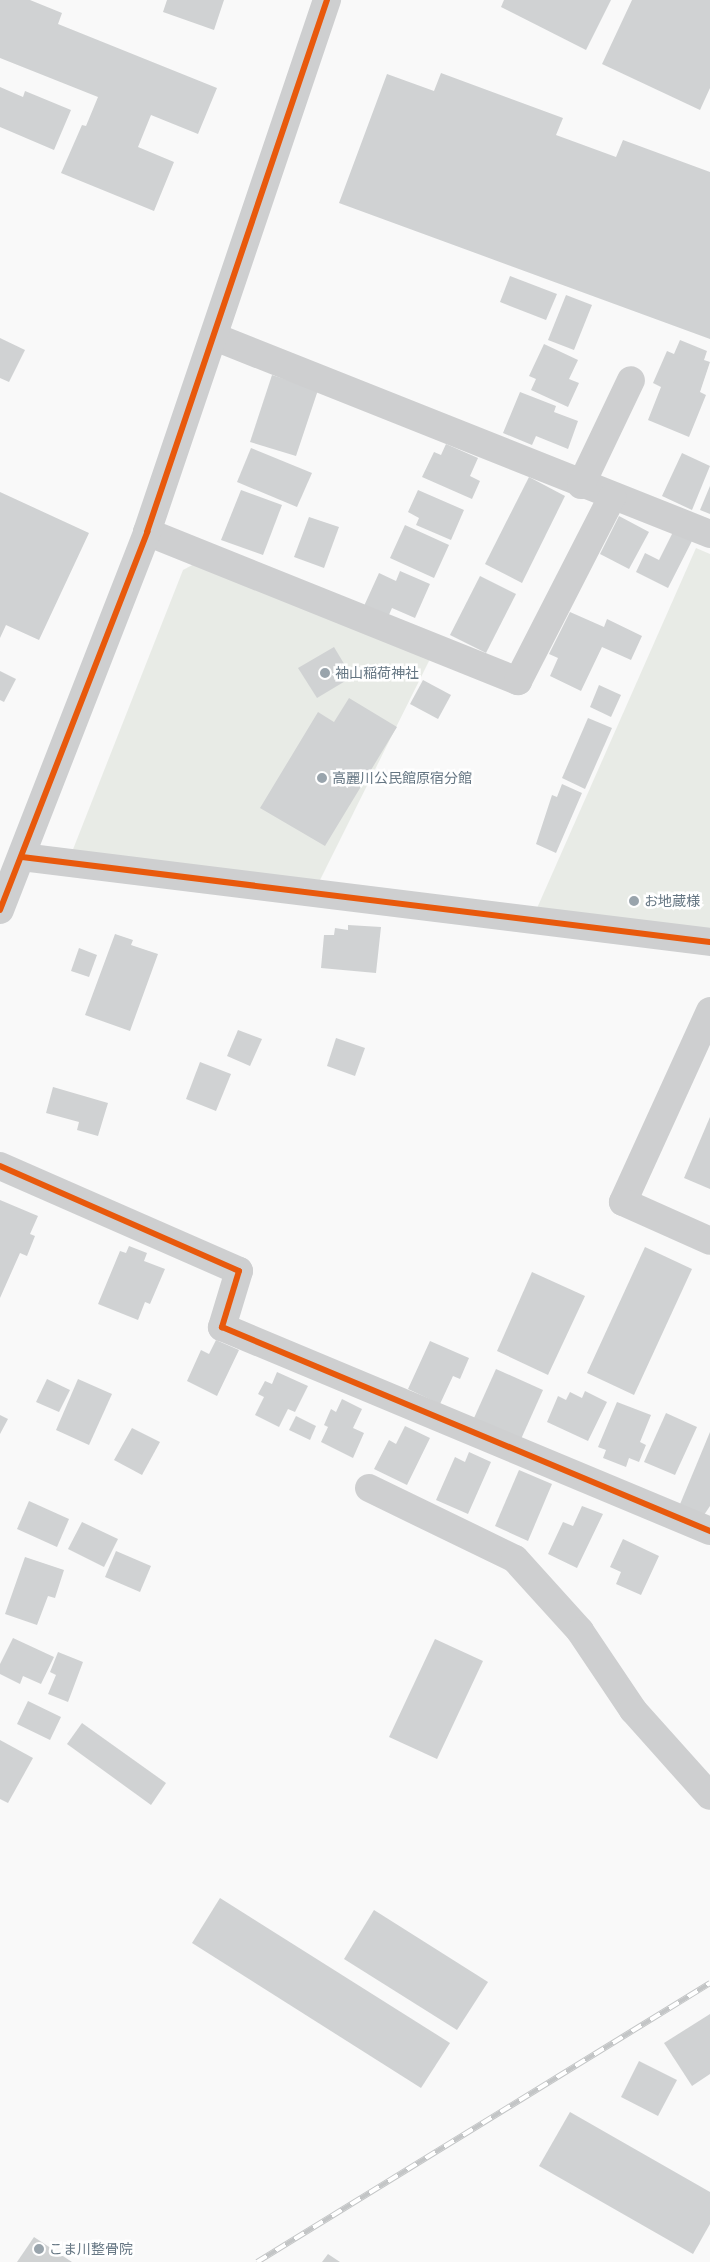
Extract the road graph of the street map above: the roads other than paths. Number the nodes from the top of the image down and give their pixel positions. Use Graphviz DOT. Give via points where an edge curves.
graph roads {
  1 [pos="327,0"];
  2 [pos="215,337"];
  3 [pos="631,380"];
  4 [pos="581,485"];
  5 [pos="612,496"];
  6 [pos="147,532"];
  7 [pos="710,534"];
  8 [pos="22,857"];
  9 [pos="0,910"];
  10 [pos="710,942"];
  11 [pos="710,1011"];
  12 [pos="0,1166"];
  13 [pos="710,1241"];
  14 [pos="369,1488"];
  15 [pos="710,1531"];
  16 [pos="710,1796"];
  1 -- 2 [label="street"];
  2 -- 4 [label="street"];
  2 -- 6 [label="street"];
  3 -- 4 [label="street"];
  4 -- 5 [label="street"];
  5 -- 6 [label="street" via="518,681"];
  5 -- 7 [label="street"];
  6 -- 8 [label="street"];
  8 -- 9 [label="street"];
  8 -- 10 [label="street"];
  11 -- 13 [label="street" via="623,1202"];
  12 -- 15 [label="street" via="239,1271 222,1328"];
  14 -- 16 [label="street" via="515,1559 580,1631 633,1710"];
}
